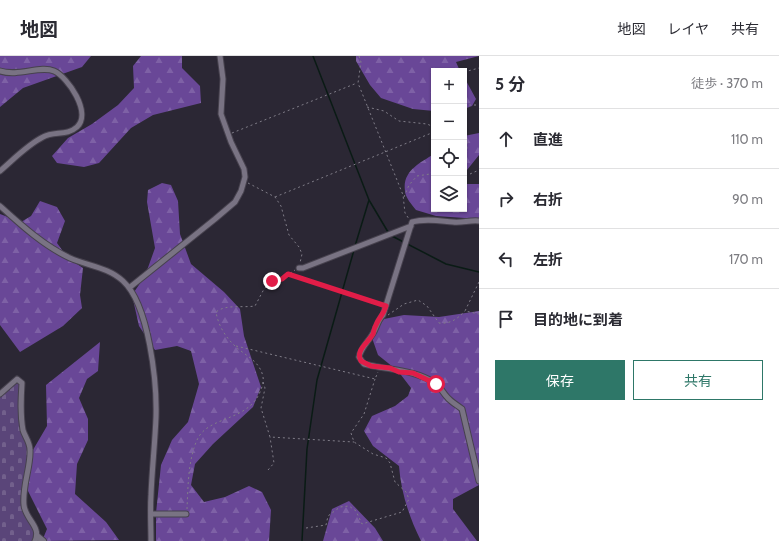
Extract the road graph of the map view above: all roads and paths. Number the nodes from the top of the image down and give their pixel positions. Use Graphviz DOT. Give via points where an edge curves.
graph roads {
  1 [pos="220,56"];
  2 [pos="359,56"];
  3 [pos="479,68"];
  4 [pos="0,71"];
  5 [pos="467,71"];
  6 [pos="358,83"];
  7 [pos="467,105"];
  8 [pos="479,105"];
  9 [pos="367,106"];
  10 [pos="431,126"];
  11 [pos="431,133"];
  12 [pos="228,135"];
  13 [pos="385,153"];
  14 [pos="479,170"];
  15 [pos="0,171"];
  16 [pos="431,173"];
  17 [pos="470,174"];
  18 [pos="244,181"];
  19 [pos="275,197"];
  20 [pos="403,199"];
  21 [pos="0,206"];
  22 [pos="479,221"];
  23 [pos="411,224"];
  24 [pos="299,268"];
  25 [pos="288,274"];
  26 [pos="479,282"];
  27 [pos="129,288"];
  28 [pos="386,306"];
  29 [pos="465,310"];
  30 [pos="479,314"];
  31 [pos="384,315"];
  32 [pos="234,345"];
  33 [pos="380,366"];
  34 [pos="375,379"];
  35 [pos="263,380"];
  36 [pos="0,394"];
  37 [pos="270,437"];
  38 [pos="354,442"];
  39 [pos="268,470"];
  40 [pos="479,481"];
  41 [pos="151,514"];
  42 [pos="186,514"];
  43 [pos="306,528"];
  44 [pos="36,538"];
  45 [pos="43,541"];
  46 [pos="151,541"];
  1 -- 12 [label="street" via="223,79 221,114"];
  2 -- 6 [label="path" via="361,62"];
  3 -- 5 [label="path"];
  4 -- 15 [label="street" via="12,74 55,71 75,92 81,120 78,126 69,132 41,138"];
  6 -- 9 [label="path"];
  6 -- 12 [label="path"];
  7 -- 8 [label="path"];
  9 -- 10 [label="path" via="399,121"];
  9 -- 13 [label="path"];
  11 -- 13 [label="path"];
  12 -- 18 [label="street" via="243,165"];
  13 -- 19 [label="path"];
  13 -- 20 [label="path"];
  14 -- 17 [label="path"];
  16 -- 20 [label="path" via="417,176 409,185"];
  18 -- 19 [label="path"];
  18 -- 27 [label="street" via="235,202"];
  19 -- 24 [label="path" via="281,206 289,235 302,254"];
  20 -- 23 [label="path" via="405,213"];
  21 -- 27 [label="street" via="55,250 71,259 103,269 122,280"];
  22 -- 23 [label="street" via="439,220"];
  23 -- 24 [label="street"];
  23 -- 28 [label="street"];
  24 -- 25 [label="path"];
  25 -- 28 [label="path"];
  25 -- 32 [label="path" via="282,279 272,281 264,289 255,306 220,309 216,312 220,326"];
  26 -- 29 [label="path"];
  27 -- 41 [label="street" via="143,314 155,392"];
  28 -- 31 [label="street"];
  29 -- 30 [label="path"];
  29 -- 31 [label="path" via="459,318 448,324 439,323 427,306 418,300 404,304 389,315"];
  31 -- 33 [label="street" via="360,351 359,357 364,364"];
  32 -- 34 [label="path"];
  32 -- 35 [label="path" via="255,362 261,370"];
  33 -- 34 [label="path"];
  33 -- 40 [label="street" via="423,376 436,384 462,409"];
  34 -- 38 [label="path" via="364,414 351,433"];
  35 -- 37 [label="path" via="265,388 261,408"];
  35 -- 42 [label="path" via="256,400 236,415 214,424 199,437 189,469"];
  36 -- 44 [label="street" via="17,380 22,383 20,415 30,452 24,485 24,506 27,516 35,526"];
  37 -- 38 [label="path"];
  37 -- 39 [label="path" via="274,463"];
  38 -- 43 [label="path" via="373,454 386,458 390,463 395,482 406,492 409,499 402,512 362,524 356,511 349,506 340,507 328,516 326,525"];
  41 -- 42 [label="street"];
  41 -- 46 [label="street"];
  44 -- 45 [label="street"];
}
